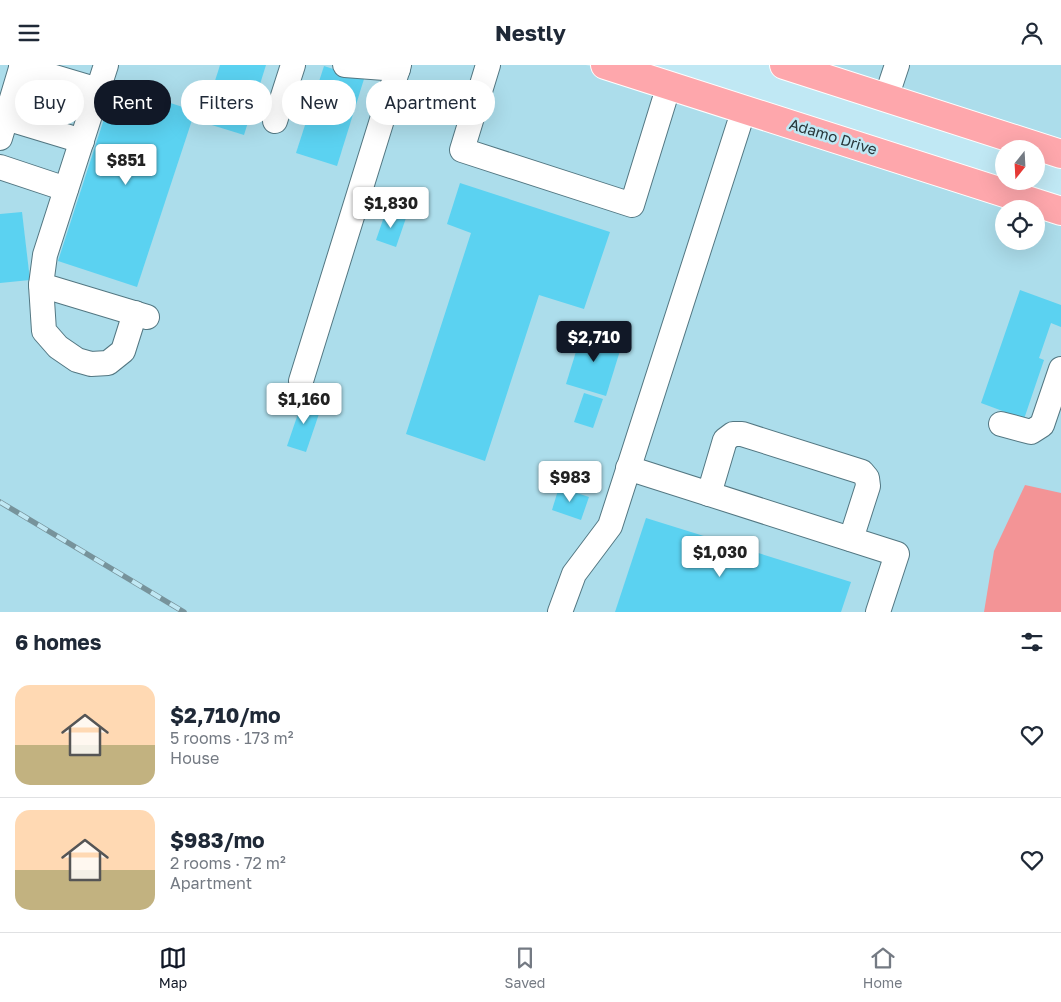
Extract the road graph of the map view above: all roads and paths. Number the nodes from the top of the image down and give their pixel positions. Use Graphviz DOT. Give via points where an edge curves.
graph roads {
  1 [pos="106,65"];
  2 [pos="293,65"];
  3 [pos="345,65"];
  4 [pos="488,65"];
  5 [pos="605,65"];
  6 [pos="784,65"];
  7 [pos="898,65"];
  8 [pos="22,66"];
  9 [pos="399,67"];
  10 [pos="101,80"];
  11 [pos="669,85"];
  12 [pos="94,89"];
  13 [pos="886,98"];
  14 [pos="94,103"];
  15 [pos="744,109"];
  16 [pos="275,121"];
  17 [pos="3,128"];
  18 [pos="82,141"];
  19 [pos="1061,154"];
  20 [pos="0,167"];
  21 [pos="66,189"];
  22 [pos="1061,211"];
  23 [pos="41,285"];
  24 [pos="1061,369"];
  25 [pos="301,381"];
  26 [pos="1001,424"];
  27 [pos="628,468"];
  28 [pos="709,494"];
  29 [pos="851,539"];
  30 [pos="560,612"];
  31 [pos="878,612"];
  1 -- 10 [label="lane"];
  2 -- 16 [label="lane"];
  3 -- 9 [label="lane"];
  4 -- 11 [label="lane" via="462,149 632,205"];
  5 -- 11 [label="main road, Adamo Drive"];
  6 -- 13 [label="main road"];
  7 -- 13 [label="lane"];
  8 -- 12 [label="lane"];
  8 -- 17 [label="lane"];
  9 -- 25 [label="lane"];
  11 -- 15 [label="main road, Adamo Drive"];
  13 -- 19 [label="main road"];
  14 -- 18 [label="lane"];
  15 -- 22 [label="main road, Adamo Drive"];
  15 -- 27 [label="lane"];
  17 -- 18 [label="lane"];
  18 -- 21 [label="lane"];
  20 -- 21 [label="lane"];
  21 -- 23 [label="lane" via="45,255"];
  23 -- 23 [label="lane" via="141,315 122,351 108,363 91,364 58,347 44,331"];
  24 -- 26 [label="lane" via="1042,425 1031,432"];
  27 -- 28 [label="lane"];
  27 -- 30 [label="lane" via="610,526 574,574"];
  28 -- 29 [label="lane"];
  28 -- 29 [label="lane" via="725,440 733,434 862,472 868,486"];
  29 -- 31 [label="lane" via="897,554"];
}
